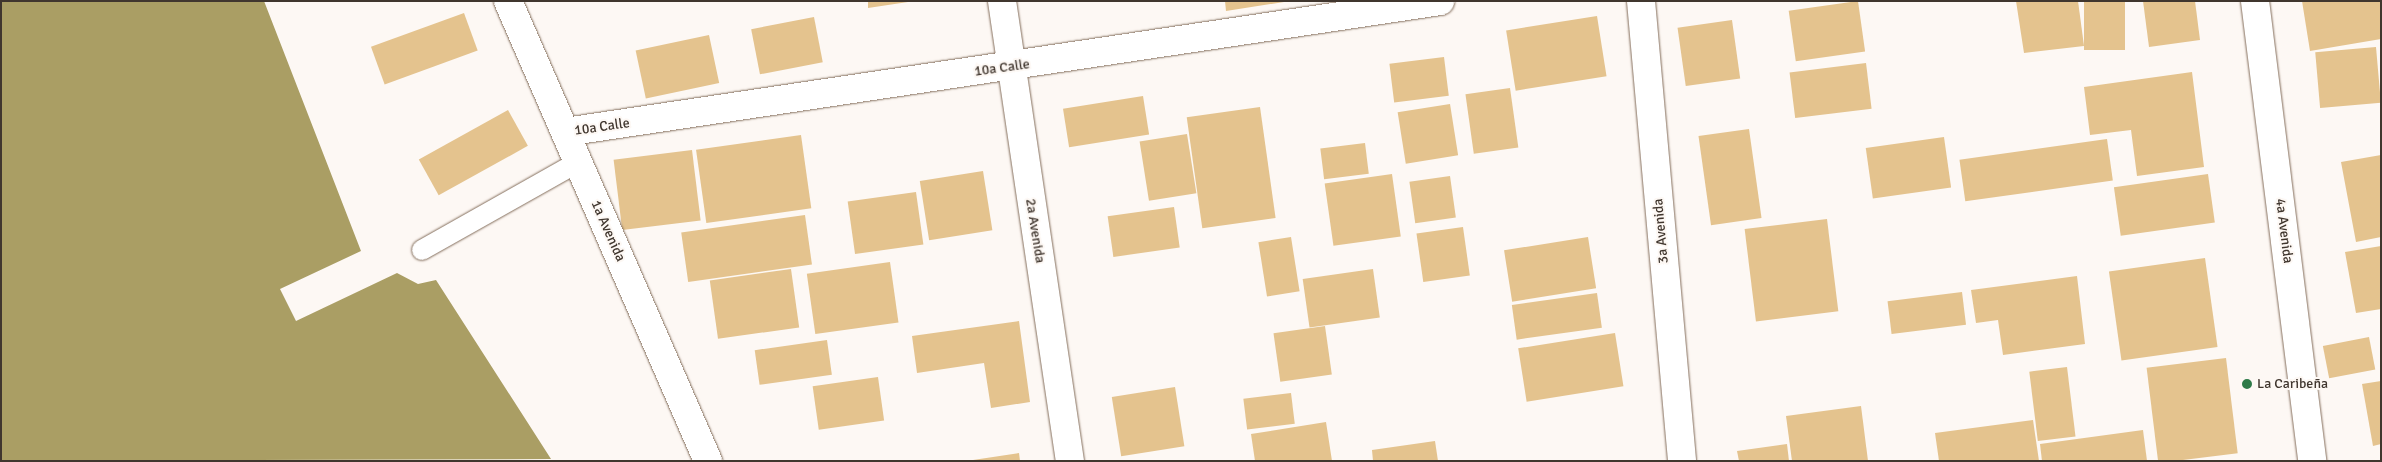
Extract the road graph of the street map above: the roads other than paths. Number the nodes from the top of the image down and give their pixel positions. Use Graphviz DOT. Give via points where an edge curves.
graph roads {
  1 [pos="508,1"];
  2 [pos="1002,1"];
  3 [pos="1440,1"];
  4 [pos="1641,1"];
  5 [pos="2255,1"];
  6 [pos="1010,67"];
  7 [pos="565,132"];
  8 [pos="578,162"];
  9 [pos="422,250"];
  10 [pos="708,461"];
  11 [pos="1070,461"];
  12 [pos="1682,461"];
  13 [pos="2312,461"];
  1 -- 7 [label="street, 1a Avenida"];
  2 -- 6 [label="street, 2a Avenida"];
  3 -- 6 [label="street, 10a Calle"];
  4 -- 12 [label="street, 3a Avenida"];
  5 -- 13 [label="street, 4a Avenida"];
  6 -- 7 [label="street, 10a Calle"];
  6 -- 11 [label="street, 2a Avenida"];
  7 -- 8 [label="street, 1a Avenida"];
  8 -- 9 [label="lane"];
  8 -- 10 [label="street, 1a Avenida"];
}
